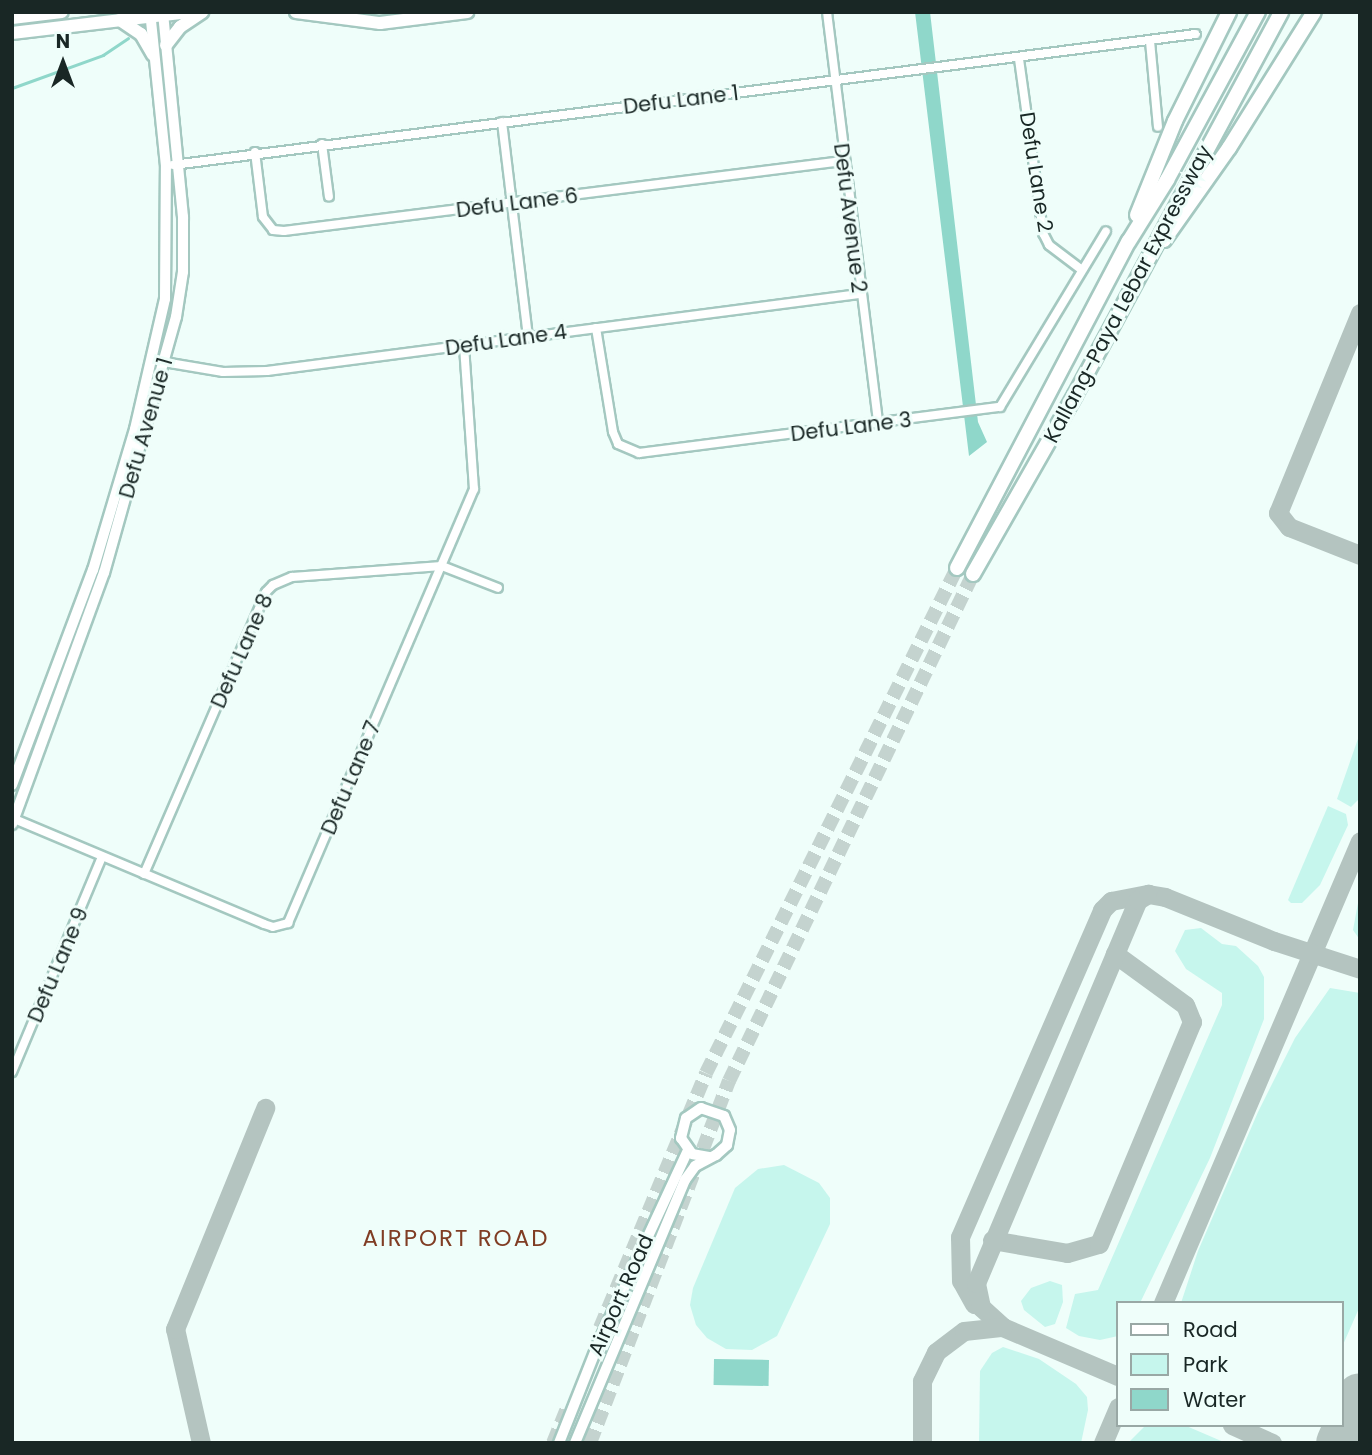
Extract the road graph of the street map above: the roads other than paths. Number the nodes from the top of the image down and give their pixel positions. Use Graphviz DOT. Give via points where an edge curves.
graph roads {
  1 [pos="62,12"];
  2 [pos="189,12"];
  3 [pos="202,12"];
  4 [pos="296,12"];
  5 [pos="467,12"];
  6 [pos="827,12"];
  7 [pos="1229,12"];
  8 [pos="1258,12"];
  9 [pos="1282,12"];
  10 [pos="1314,12"];
  11 [pos="156,14"];
  12 [pos="12,18"];
  13 [pos="120,20"];
  14 [pos="12,33"];
  15 [pos="1196,34"];
  16 [pos="1150,41"];
  17 [pos="166,45"];
  18 [pos="153,55"];
  19 [pos="1019,59"];
  20 [pos="834,82"];
  21 [pos="502,122"];
  22 [pos="1158,127"];
  23 [pos="322,144"];
  24 [pos="255,152"];
  25 [pos="843,161"];
  26 [pos="180,164"];
  27 [pos="166,166"];
  28 [pos="329,197"];
  29 [pos="512,204"];
  30 [pos="1106,231"];
  31 [pos="1129,241"];
  32 [pos="1082,270"];
  33 [pos="1139,271"];
  34 [pos="859,294"];
  35 [pos="596,328"];
  36 [pos="528,337"];
  37 [pos="464,347"];
  38 [pos="154,359"];
  39 [pos="166,364"];
  40 [pos="878,424"];
  41 [pos="442,566"];
  42 [pos="957,568"];
  43 [pos="972,574"];
  44 [pos="498,588"];
  45 [pos="12,785"];
  46 [pos="13,821"];
  47 [pos="102,857"];
  48 [pos="144,874"];
  49 [pos="12,1072"];
  50 [pos="688,1150"];
  51 [pos="709,1157"];
  52 [pos="559,1443"];
  53 [pos="575,1443"];
  1 -- 12 [label="main road"];
  2 -- 11 [label="main road"];
  3 -- 17 [label="main road" via="180,27"];
  4 -- 5 [label="main road" via="380,23"];
  6 -- 20 [label="street, Defu Avenue 2"];
  7 -- 31 [label="highway" via="1175,121"];
  8 -- 31 [label="highway, Kallang-Paya Lebar Expressway"];
  9 -- 33 [label="highway, Kallang-Paya Lebar Expressway"];
  10 -- 33 [label="highway" via="1229,148"];
  11 -- 13 [label="main road"];
  11 -- 17 [label="main road, Defu Avenue 1"];
  11 -- 18 [label="main road, Defu Avenue 1"];
  13 -- 14 [label="main road"];
  13 -- 18 [label="main road" via="141,34"];
  15 -- 16 [label="street, Defu Lane 1"];
  16 -- 19 [label="street, Defu Lane 1"];
  16 -- 22 [label="street"];
  17 -- 26 [label="main road, Defu Avenue 1"];
  18 -- 27 [label="main road, Defu Avenue 1"];
  19 -- 20 [label="street, Defu Lane 1"];
  19 -- 32 [label="street, Defu Lane 2" via="1043,233 1049,245"];
  20 -- 21 [label="street, Defu Lane 1"];
  20 -- 25 [label="street, Defu Avenue 2"];
  21 -- 23 [label="street, Defu Lane 1"];
  21 -- 29 [label="street"];
  23 -- 24 [label="street, Defu Lane 1"];
  23 -- 28 [label="street"];
  24 -- 26 [label="street, Defu Lane 1"];
  24 -- 29 [label="street, Defu Lane 6" via="263,217 272,230"];
  25 -- 29 [label="street, Defu Lane 6"];
  25 -- 34 [label="street, Defu Avenue 2"];
  26 -- 27 [label="street, Defu Lane 1"];
  26 -- 39 [label="main road, Defu Avenue 1" via="183,272"];
  27 -- 38 [label="main road, Defu Avenue 1" via="169,271"];
  29 -- 36 [label="street"];
  30 -- 32 [label="street, Defu Lane 3"];
  31 -- 42 [label="highway, Kallang-Paya Lebar Expressway"];
  32 -- 40 [label="street, Defu Lane 3" via="1000,407"];
  33 -- 43 [label="highway, Kallang-Paya Lebar Expressway"];
  34 -- 35 [label="street, Defu Lane 4"];
  34 -- 40 [label="street, Defu Avenue 2"];
  35 -- 36 [label="street, Defu Lane 4"];
  35 -- 40 [label="street, Defu Lane 3" via="612,432 618,444 629,450"];
  36 -- 37 [label="street, Defu Lane 4"];
  37 -- 39 [label="street, Defu Lane 4" via="267,371 223,372"];
  37 -- 41 [label="street, Defu Lane 7" via="476,481"];
  38 -- 39 [label="street, Defu Lane 4"];
  38 -- 45 [label="main road, Defu Avenue 1" via="93,570"];
  39 -- 46 [label="main road, Defu Avenue 1" via="104,573"];
  41 -- 44 [label="street"];
  41 -- 48 [label="street, Defu Lane 8" via="292,577 266,592"];
  41 -- 48 [label="street, Defu Lane 7" via="288,923 274,927"];
  46 -- 47 [label="street, Defu Lane 7"];
  47 -- 48 [label="street, Defu Lane 7"];
  47 -- 49 [label="street, Defu Lane 9"];
  50 -- 51 [label="main road"];
  50 -- 51 [label="main road, Airport Road" via="681,1138 686,1118 695,1110 712,1109 728,1122 730,1137 723,1151"];
  50 -- 52 [label="main road, Airport Road" via="599,1342"];
  51 -- 53 [label="main road, Airport Road" via="695,1166 675,1200"];
}
